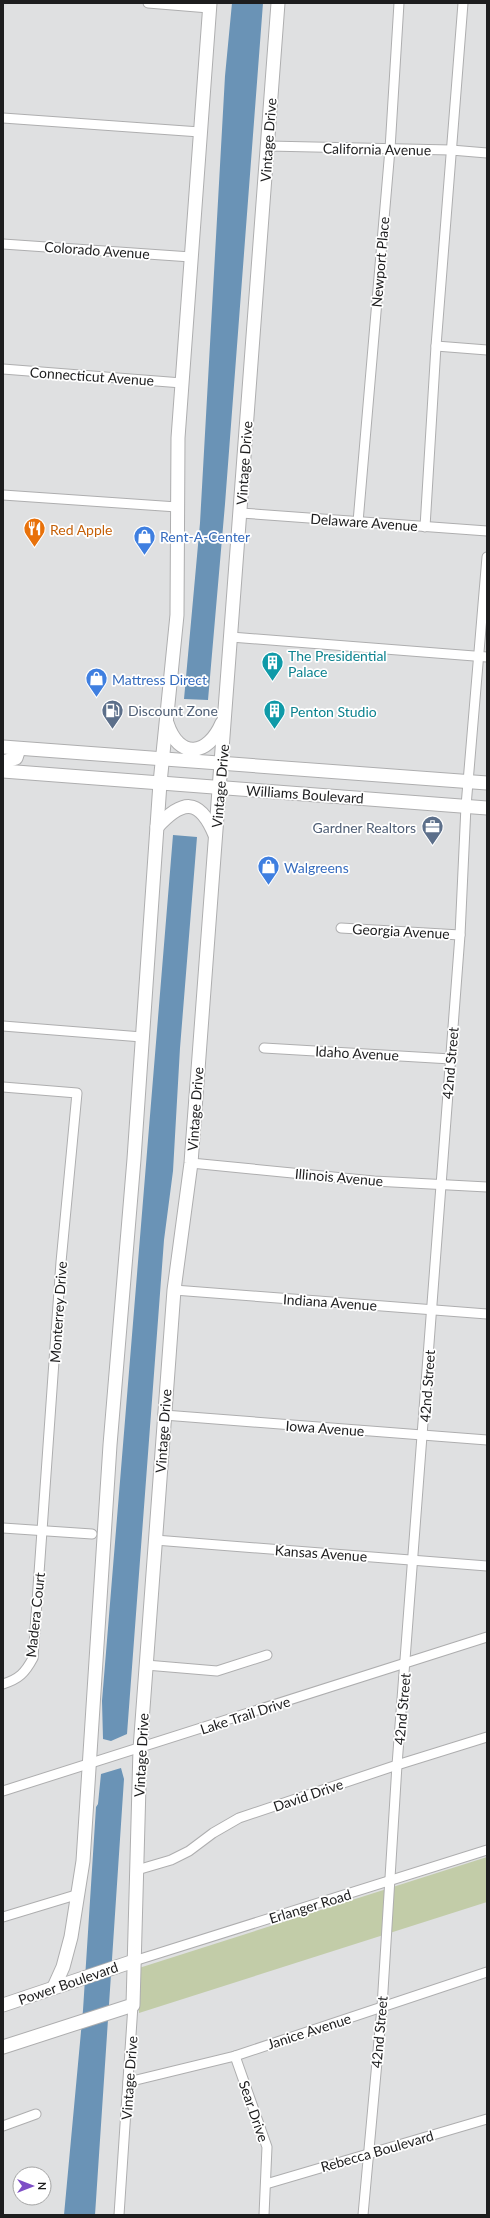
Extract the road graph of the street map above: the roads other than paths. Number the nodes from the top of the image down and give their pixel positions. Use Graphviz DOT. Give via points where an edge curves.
graph roads {
  1 [pos="148,3"];
  2 [pos="278,3"];
  3 [pos="400,3"];
  4 [pos="463,3"];
  5 [pos="209,5"];
  6 [pos="3,118"];
  7 [pos="200,132"];
  8 [pos="268,146"];
  9 [pos="390,149"];
  10 [pos="451,150"];
  11 [pos="487,154"];
  12 [pos="3,244"];
  13 [pos="191,257"];
  14 [pos="436,346"];
  15 [pos="487,350"];
  16 [pos="3,369"];
  17 [pos="182,383"];
  18 [pos="3,495"];
  19 [pos="177,507"];
  20 [pos="241,513"];
  21 [pos="358,522"];
  22 [pos="425,527"];
  23 [pos="487,531"];
  24 [pos="487,557"];
  25 [pos="231,637"];
  26 [pos="483,657"];
  27 [pos="226,716"];
  28 [pos="166,720"];
  29 [pos="3,747"];
  30 [pos="19,749"];
  31 [pos="162,759"];
  32 [pos="3,762"];
  33 [pos="221,764"];
  34 [pos="3,772"];
  35 [pos="468,782"];
  36 [pos="160,783"];
  37 [pos="487,783"];
  38 [pos="219,788"];
  39 [pos="466,806"];
  40 [pos="487,808"];
  41 [pos="157,827"];
  42 [pos="215,836"];
  43 [pos="341,928"];
  44 [pos="460,935"];
  45 [pos="3,1026"];
  46 [pos="142,1037"];
  47 [pos="264,1048"];
  48 [pos="451,1059"];
  49 [pos="3,1087"];
  50 [pos="191,1163"];
  51 [pos="440,1184"];
  52 [pos="487,1187"];
  53 [pos="174,1290"];
  54 [pos="432,1309"];
  55 [pos="487,1314"];
  56 [pos="164,1415"];
  57 [pos="424,1435"];
  58 [pos="487,1440"];
  59 [pos="3,1528"];
  60 [pos="44,1531"];
  61 [pos="92,1534"];
  62 [pos="155,1540"];
  63 [pos="414,1560"];
  64 [pos="487,1566"];
  65 [pos="487,1637"];
  66 [pos="266,1654"];
  67 [pos="406,1664"];
  68 [pos="146,1665"];
  69 [pos="3,1684"];
  70 [pos="487,1737"];
  71 [pos="140,1749"];
  72 [pos="88,1764"];
  73 [pos="397,1765"];
  74 [pos="3,1791"];
  75 [pos="487,1850"];
  76 [pos="137,1870"];
  77 [pos="389,1881"];
  78 [pos="79,1894"];
  79 [pos="3,1917"];
  80 [pos="128,1962"];
  81 [pos="487,1972"];
  82 [pos="54,1987"];
  83 [pos="3,2005"];
  84 [pos="133,2005"];
  85 [pos="382,2007"];
  86 [pos="3,2047"];
  87 [pos="235,2056"];
  88 [pos="128,2082"];
  89 [pos="36,2114"];
  90 [pos="487,2119"];
  91 [pos="3,2126"];
  92 [pos="368,2154"];
  93 [pos="266,2184"];
  94 [pos="119,2215"];
  95 [pos="264,2215"];
  96 [pos="363,2215"];
  1 -- 5 [label="street"];
  2 -- 8 [label="street, Vintage Drive"];
  3 -- 9 [label="street, Newport Place"];
  4 -- 10 [label="street"];
  5 -- 7 [label="street"];
  6 -- 7 [label="street"];
  7 -- 13 [label="street"];
  8 -- 9 [label="street, California Avenue"];
  8 -- 20 [label="street, Vintage Drive"];
  9 -- 10 [label="street, California Avenue"];
  9 -- 21 [label="street, Newport Place"];
  10 -- 11 [label="street, California Avenue"];
  10 -- 14 [label="street"];
  12 -- 13 [label="street, Colorado Avenue"];
  13 -- 17 [label="street"];
  14 -- 15 [label="street"];
  14 -- 22 [label="street"];
  16 -- 17 [label="street, Connecticut Avenue"];
  17 -- 19 [label="street"];
  18 -- 19 [label="street"];
  19 -- 28 [label="street" via="177,615"];
  20 -- 21 [label="street, Delaware Avenue"];
  20 -- 25 [label="street, Vintage Drive"];
  21 -- 22 [label="street, Delaware Avenue"];
  22 -- 23 [label="street, Delaware Avenue"];
  24 -- 26 [label="street, 42nd Street"];
  25 -- 26 [label="street"];
  25 -- 27 [label="street, Vintage Drive"];
  26 -- 35 [label="street, 42nd Street"];
  27 -- 28 [label="street" via="211,743 195,749 189,749 176,742"];
  27 -- 33 [label="street, Vintage Drive"];
  28 -- 31 [label="street"];
  29 -- 30 [label="street, Williams Boulevard"];
  30 -- 31 [label="street, Williams Boulevard"];
  30 -- 32 [label="street" via="16,758"];
  31 -- 33 [label="street, Williams Boulevard"];
  31 -- 36 [label="street"];
  33 -- 35 [label="street, Williams Boulevard"];
  33 -- 38 [label="street, Vintage Drive"];
  34 -- 36 [label="street, Williams Boulevard"];
  35 -- 37 [label="street, Williams Boulevard"];
  35 -- 39 [label="street, 42nd Street"];
  36 -- 38 [label="street, Williams Boulevard"];
  36 -- 41 [label="street"];
  38 -- 39 [label="street, Williams Boulevard"];
  38 -- 42 [label="street, Vintage Drive"];
  39 -- 40 [label="street, Williams Boulevard"];
  39 -- 44 [label="street, 42nd Street"];
  41 -- 42 [label="street" via="171,812 179,807 188,807 203,813"];
  41 -- 46 [label="street"];
  42 -- 50 [label="street, Vintage Drive"];
  43 -- 44 [label="street, Georgia Avenue"];
  44 -- 48 [label="street, 42nd Street"];
  45 -- 46 [label="street"];
  46 -- 72 [label="street"];
  47 -- 48 [label="street, Idaho Avenue"];
  48 -- 51 [label="street, 42nd Street"];
  49 -- 60 [label="street, Monterrey Drive" via="78,1093 62,1262"];
  50 -- 51 [label="street, Illinois Avenue" via="374,1181"];
  50 -- 53 [label="street, Vintage Drive"];
  51 -- 52 [label="street, Illinois Avenue"];
  51 -- 54 [label="street, 42nd Street"];
  53 -- 54 [label="street, Indiana Avenue"];
  53 -- 56 [label="street, Vintage Drive"];
  54 -- 55 [label="street, Indiana Avenue"];
  54 -- 57 [label="street, 42nd Street"];
  56 -- 57 [label="street, Iowa Avenue"];
  56 -- 62 [label="street, Vintage Drive"];
  57 -- 58 [label="street, Iowa Avenue"];
  57 -- 63 [label="street, 42nd Street"];
  59 -- 60 [label="street"];
  60 -- 61 [label="street"];
  60 -- 69 [label="street, Madera Court" via="33,1658 26,1672 15,1681"];
  62 -- 63 [label="street, Kansas Avenue"];
  62 -- 68 [label="street, Vintage Drive"];
  63 -- 64 [label="street, Kansas Avenue"];
  63 -- 67 [label="street, 42nd Street"];
  65 -- 67 [label="street, Lake Trail Drive"];
  66 -- 68 [label="street" via="217,1671"];
  67 -- 71 [label="street, Lake Trail Drive"];
  67 -- 73 [label="street, 42nd Street"];
  68 -- 71 [label="street, Vintage Drive"];
  70 -- 73 [label="street, David Drive"];
  71 -- 72 [label="street, Lake Trail Drive"];
  71 -- 76 [label="street, Vintage Drive"];
  72 -- 74 [label="street, Lake Trail Drive"];
  72 -- 78 [label="street"];
  73 -- 76 [label="street, David Drive" via="239,1818 189,1851 171,1860"];
  73 -- 77 [label="street, 42nd Street"];
  75 -- 77 [label="street, Erlanger Road"];
  76 -- 80 [label="street, Vintage Drive"];
  77 -- 80 [label="street, Erlanger Road"];
  77 -- 85 [label="street, 42nd Street"];
  78 -- 79 [label="street"];
  78 -- 82 [label="street" via="63,1967"];
  80 -- 82 [label="street, Power Boulevard"];
  80 -- 84 [label="street, Vintage Drive"];
  81 -- 85 [label="street, Janice Avenue"];
  82 -- 83 [label="street, Power Boulevard"];
  84 -- 86 [label="street"];
  84 -- 88 [label="street, Vintage Drive"];
  85 -- 87 [label="street, Janice Avenue"];
  85 -- 92 [label="street, 42nd Street"];
  87 -- 88 [label="street, Janice Avenue"];
  87 -- 93 [label="street, Sear Drive" via="267,2147"];
  88 -- 94 [label="street, Vintage Drive"];
  89 -- 91 [label="street"];
  90 -- 92 [label="street, Rebecca Boulevard"];
  92 -- 93 [label="street, Rebecca Boulevard"];
  92 -- 96 [label="street, 42nd Street"];
  93 -- 95 [label="street, Sear Drive"];
}
